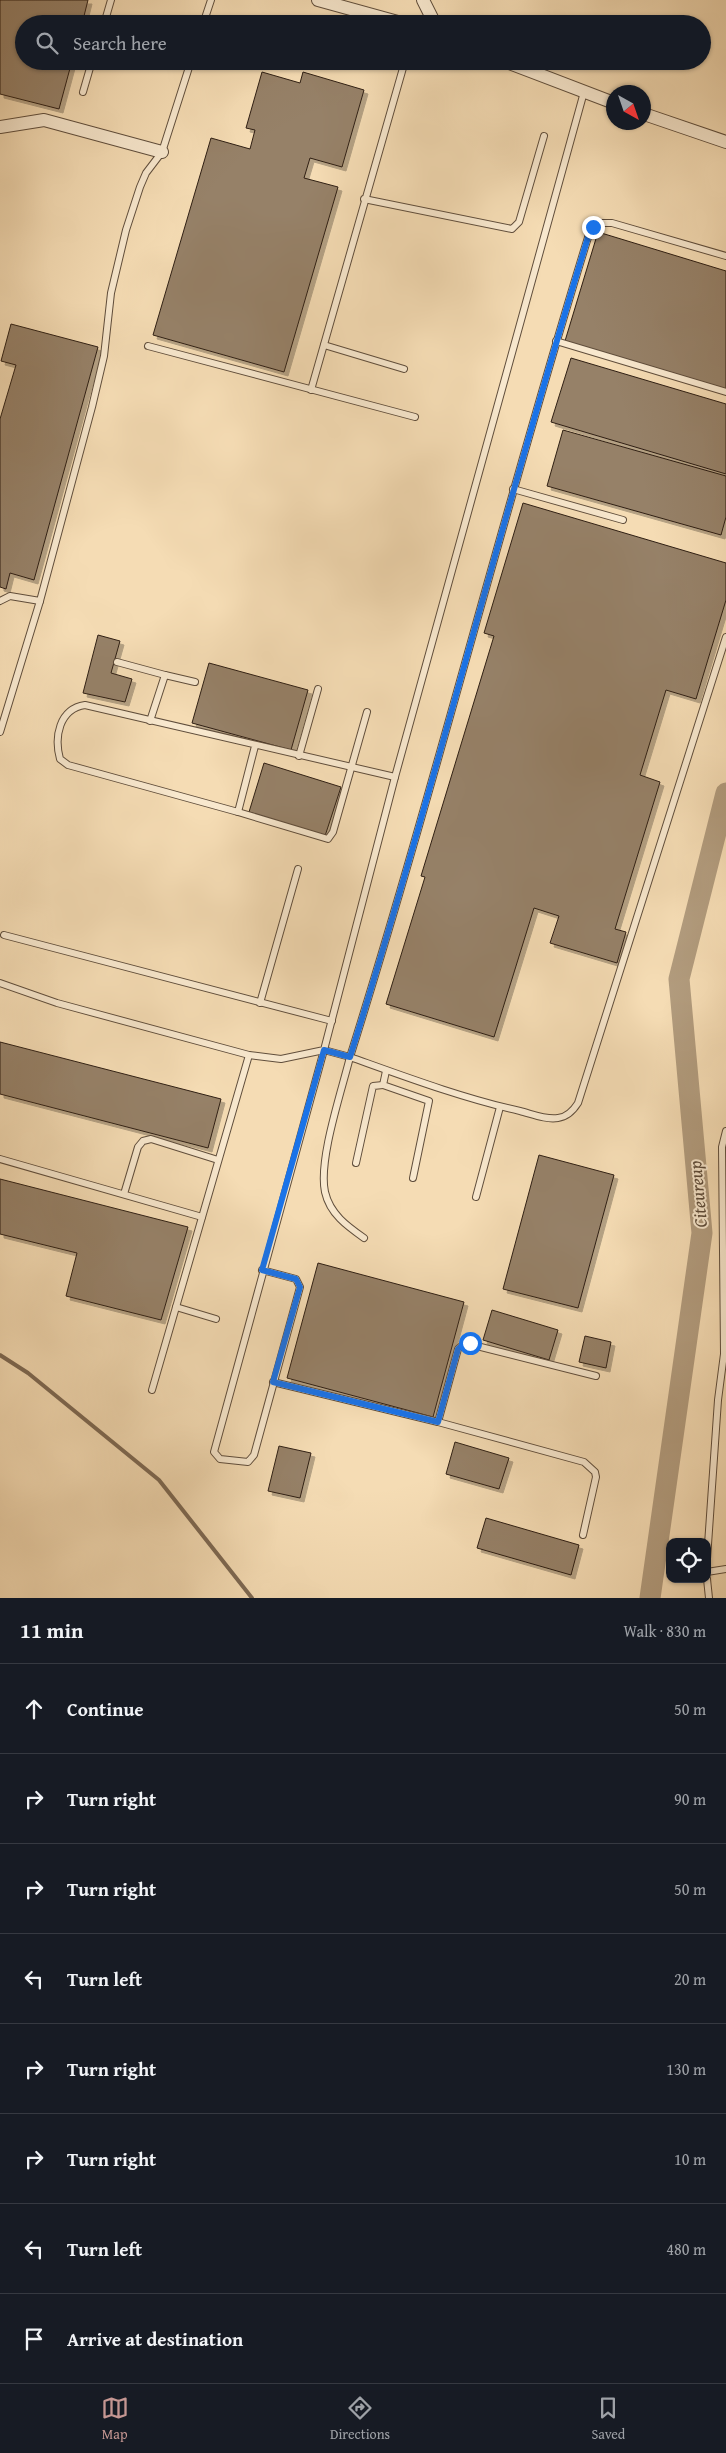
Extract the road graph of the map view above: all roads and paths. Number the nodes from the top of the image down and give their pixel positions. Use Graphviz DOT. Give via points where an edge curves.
graph roads {
  1 [pos="111,0"];
  2 [pos="211,0"];
  3 [pos="318,0"];
  4 [pos="423,0"];
  5 [pos="346,4"];
  6 [pos="107,15"];
  7 [pos="206,15"];
  8 [pos="378,15"];
  9 [pos="430,15"];
  10 [pos="89,70"];
  11 [pos="188,70"];
  12 [pos="402,70"];
  13 [pos="527,70"];
  14 [pos="83,92"];
  15 [pos="584,92"];
  16 [pos="606,100"];
  17 [pos="651,116"];
  18 [pos="0,126"];
  19 [pos="544,136"];
  20 [pos="726,142"];
  21 [pos="162,152"];
  22 [pos="364,199"];
  23 [pos="726,256"];
  24 [pos="556,341"];
  25 [pos="324,344"];
  26 [pos="148,346"];
  27 [pos="404,369"];
  28 [pos="311,390"];
  29 [pos="726,392"];
  30 [pos="415,417"];
  31 [pos="513,490"];
  32 [pos="623,520"];
  33 [pos="0,601"];
  34 [pos="40,601"];
  35 [pos="726,637"];
  36 [pos="117,662"];
  37 [pos="165,675"];
  38 [pos="195,682"];
  39 [pos="318,689"];
  40 [pos="367,712"];
  41 [pos="150,721"];
  42 [pos="0,732"];
  43 [pos="255,746"];
  44 [pos="299,756"];
  45 [pos="351,767"];
  46 [pos="395,777"];
  47 [pos="238,812"];
  48 [pos="298,869"];
  49 [pos="4,935"];
  50 [pos="0,983"];
  51 [pos="260,1003"];
  52 [pos="332,1022"];
  53 [pos="324,1050"];
  54 [pos="249,1055"];
  55 [pos="350,1057"];
  56 [pos="386,1071"];
  57 [pos="383,1085"];
  58 [pos="500,1107"];
  59 [pos="726,1131"];
  60 [pos="0,1159"];
  61 [pos="218,1160"];
  62 [pos="356,1163"];
  63 [pos="413,1178"];
  64 [pos="124,1194"];
  65 [pos="476,1197"];
  66 [pos="202,1217"];
  67 [pos="364,1238"];
  68 [pos="262,1270"];
  69 [pos="176,1308"];
  70 [pos="216,1319"];
  71 [pos="596,1376"];
  72 [pos="273,1382"];
  73 [pos="152,1390"];
  74 [pos="438,1422"];
  75 [pos="584,1535"];
  76 [pos="708,1538"];
  77 [pos="726,1569"];
  78 [pos="711,1571"];
  79 [pos="707,1583"];
  80 [pos="709,1598"];
  1 -- 6 [label="lane"];
  2 -- 7 [label="lane"];
  3 -- 5 [label="street"];
  4 -- 9 [label="street"];
  5 -- 8 [label="street"];
  10 -- 14 [label="lane"];
  11 -- 21 [label="lane"];
  12 -- 22 [label="lane"];
  13 -- 15 [label="street"];
  15 -- 16 [label="street"];
  15 -- 46 [label="lane"];
  17 -- 20 [label="street"];
  18 -- 21 [label="street" via="38,120 60,123"];
  19 -- 22 [label="lane" via="519,222 512,229"];
  21 -- 34 [label="lane" via="146,173 126,230 111,293 104,356"];
  22 -- 25 [label="lane"];
  23 -- 24 [label="lane" via="612,223 595,225 590,231"];
  24 -- 29 [label="lane"];
  24 -- 31 [label="lane"];
  25 -- 27 [label="lane"];
  25 -- 28 [label="lane"];
  26 -- 28 [label="lane"];
  28 -- 30 [label="lane"];
  31 -- 32 [label="lane"];
  31 -- 55 [label="lane" via="391,928"];
  33 -- 34 [label="lane" via="10,596"];
  34 -- 42 [label="lane"];
  35 -- 58 [label="lane" via="578,1103 573,1111 558,1118"];
  36 -- 37 [label="lane"];
  37 -- 38 [label="lane"];
  37 -- 41 [label="lane"];
  39 -- 44 [label="lane"];
  40 -- 45 [label="lane"];
  41 -- 43 [label="lane"];
  41 -- 47 [label="lane" via="85,705 74,706 64,716 57,735 60,759 68,765"];
  43 -- 44 [label="lane"];
  43 -- 47 [label="lane"];
  44 -- 45 [label="lane"];
  45 -- 46 [label="lane"];
  45 -- 47 [label="lane" via="328,839"];
  46 -- 52 [label="lane"];
  48 -- 51 [label="lane"];
  49 -- 51 [label="lane"];
  50 -- 54 [label="lane" via="57,1003"];
  51 -- 52 [label="lane"];
  52 -- 53 [label="lane"];
  53 -- 54 [label="lane" via="281,1059"];
  53 -- 55 [label="lane"];
  53 -- 68 [label="lane"];
  54 -- 61 [label="lane"];
  55 -- 56 [label="lane"];
  55 -- 67 [label="lane" via="327,1151 325,1193 342,1223"];
  56 -- 57 [label="lane"];
  56 -- 58 [label="lane"];
  57 -- 62 [label="lane" via="373,1086"];
  57 -- 63 [label="lane" via="429,1101"];
  58 -- 65 [label="lane"];
  59 -- 76 [label="lane" via="722,1148 724,1354"];
  60 -- 64 [label="lane"];
  61 -- 64 [label="lane" via="151,1139 143,1141 138,1147"];
  61 -- 66 [label="lane"];
  64 -- 66 [label="lane"];
  66 -- 69 [label="lane"];
  68 -- 72 [label="lane" via="296,1279 300,1287"];
  68 -- 72 [label="lane" via="214,1452 220,1459 248,1462 252,1459"];
  69 -- 70 [label="lane"];
  69 -- 73 [label="lane"];
  71 -- 74 [label="lane" via="465,1343 458,1349"];
  72 -- 74 [label="lane"];
  74 -- 75 [label="lane" via="590,1466 596,1477"];
  77 -- 78 [label="lane"];
  79 -- 80 [label="lane"];
}
